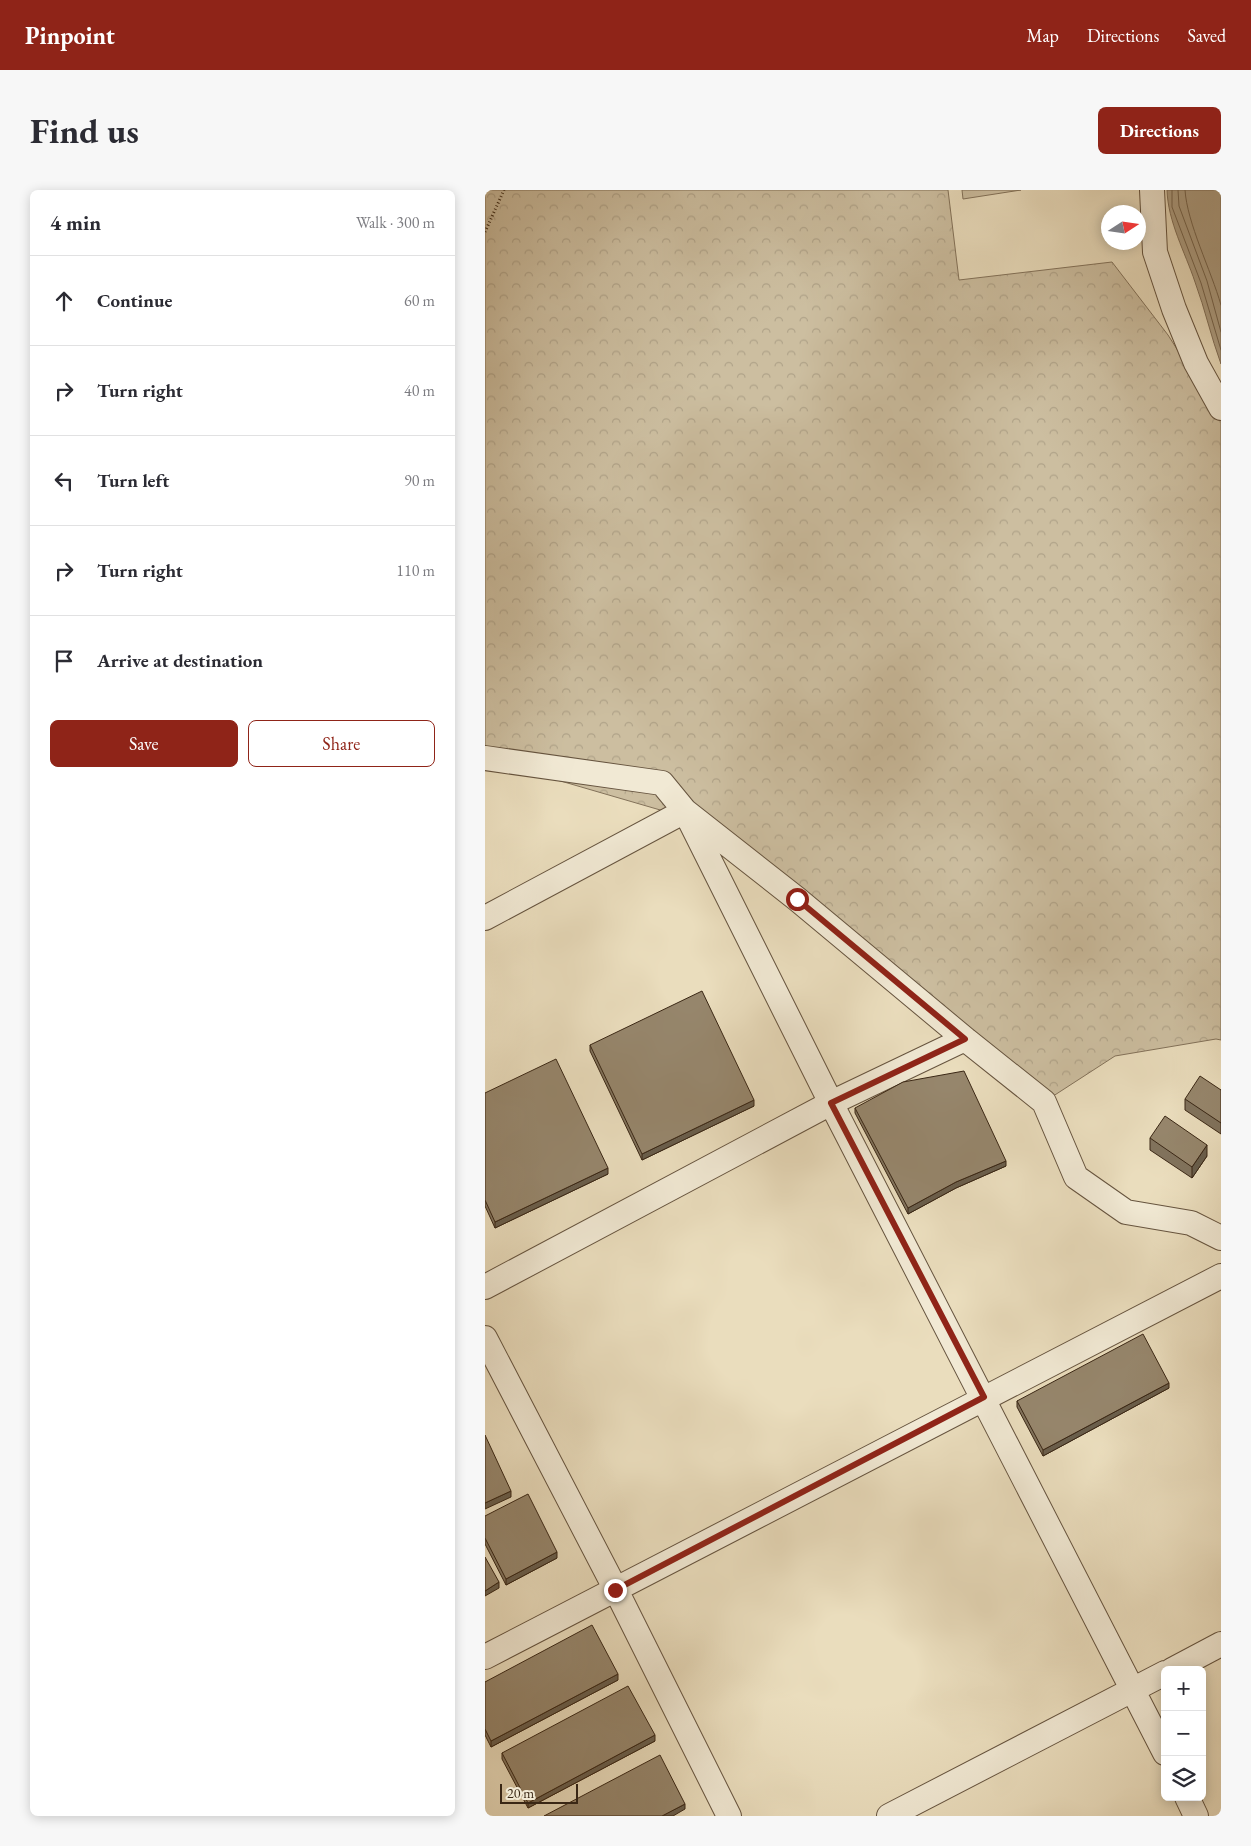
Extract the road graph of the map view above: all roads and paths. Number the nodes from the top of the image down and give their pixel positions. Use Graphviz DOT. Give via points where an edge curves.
graph roads {
  1 [pos="504,190"];
  2 [pos="1152,190"];
  3 [pos="485,232"];
  4 [pos="1221,408"];
  5 [pos="485,758"];
  6 [pos="685,811"];
  7 [pos="485,918"];
  8 [pos="965,1039"];
  9 [pos="831,1103"];
  10 [pos="1221,1238"];
  11 [pos="1221,1276"];
  12 [pos="485,1287"];
  13 [pos="485,1338"];
  14 [pos="984,1397"];
  15 [pos="615,1590"];
  16 [pos="1221,1644"];
  17 [pos="485,1657"];
  18 [pos="1180,1666"];
  19 [pos="1161,1675"];
  20 [pos="1133,1690"];
  21 [pos="1161,1744"];
  22 [pos="1189,1801"];
  23 [pos="729,1816"];
  24 [pos="889,1816"];
  25 [pos="1196,1816"];
  1 -- 3 [label="path"];
  2 -- 4 [label="street" via="1155,252 1192,354"];
  5 -- 6 [label="street" via="662,783"];
  6 -- 7 [label="street"];
  6 -- 8 [label="street"];
  6 -- 9 [label="street"];
  8 -- 9 [label="street"];
  8 -- 10 [label="street" via="1044,1102 1076,1177 1126,1212 1191,1223"];
  9 -- 12 [label="street"];
  9 -- 14 [label="street"];
  11 -- 14 [label="street"];
  13 -- 15 [label="street"];
  14 -- 15 [label="street"];
  14 -- 20 [label="street"];
  15 -- 17 [label="street"];
  15 -- 23 [label="street"];
  16 -- 18 [label="street"];
  19 -- 20 [label="street"];
  20 -- 21 [label="street"];
  20 -- 24 [label="street"];
  22 -- 25 [label="street"];
}
